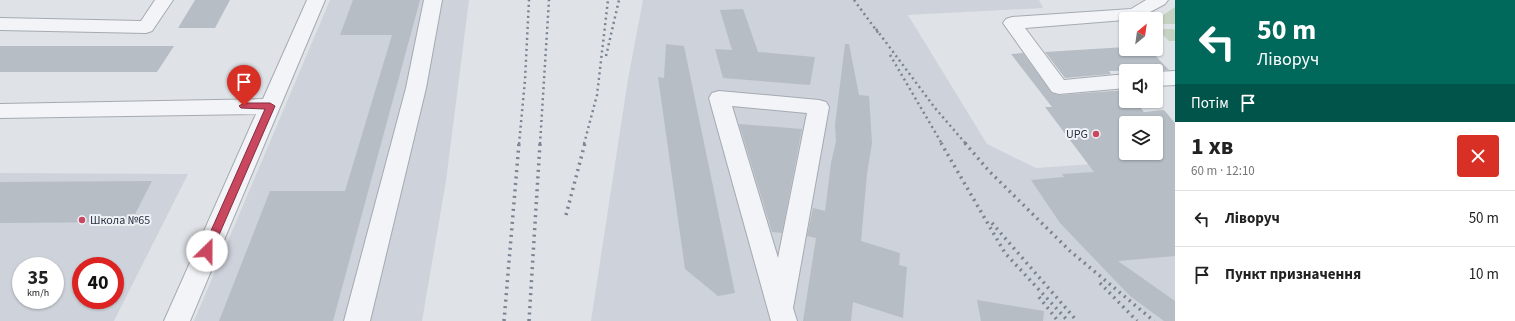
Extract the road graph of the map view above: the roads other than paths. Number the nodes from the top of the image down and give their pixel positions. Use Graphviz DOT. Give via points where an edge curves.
graph roads {
  1 [pos="164,0"];
  2 [pos="316,0"];
  3 [pos="433,0"];
  4 [pos="1159,0"];
  5 [pos="0,24"];
  6 [pos="1175,78"];
  7 [pos="1163,79"];
  8 [pos="1119,82"];
  9 [pos="270,106"];
  10 [pos="0,111"];
  11 [pos="783,314"];
  12 [pos="177,321"];
  13 [pos="357,321"];
  1 -- 5 [label="street" via="146,27"];
  2 -- 9 [label="street"];
  3 -- 13 [label="street" via="416,88"];
  4 -- 8 [label="street" via="1135,14 1012,23 1059,87"];
  6 -- 7 [label="street"];
  9 -- 10 [label="street"];
  9 -- 12 [label="street"];
  11 -- 11 [label="street" via="735,150 719,98 819,107"];
}
